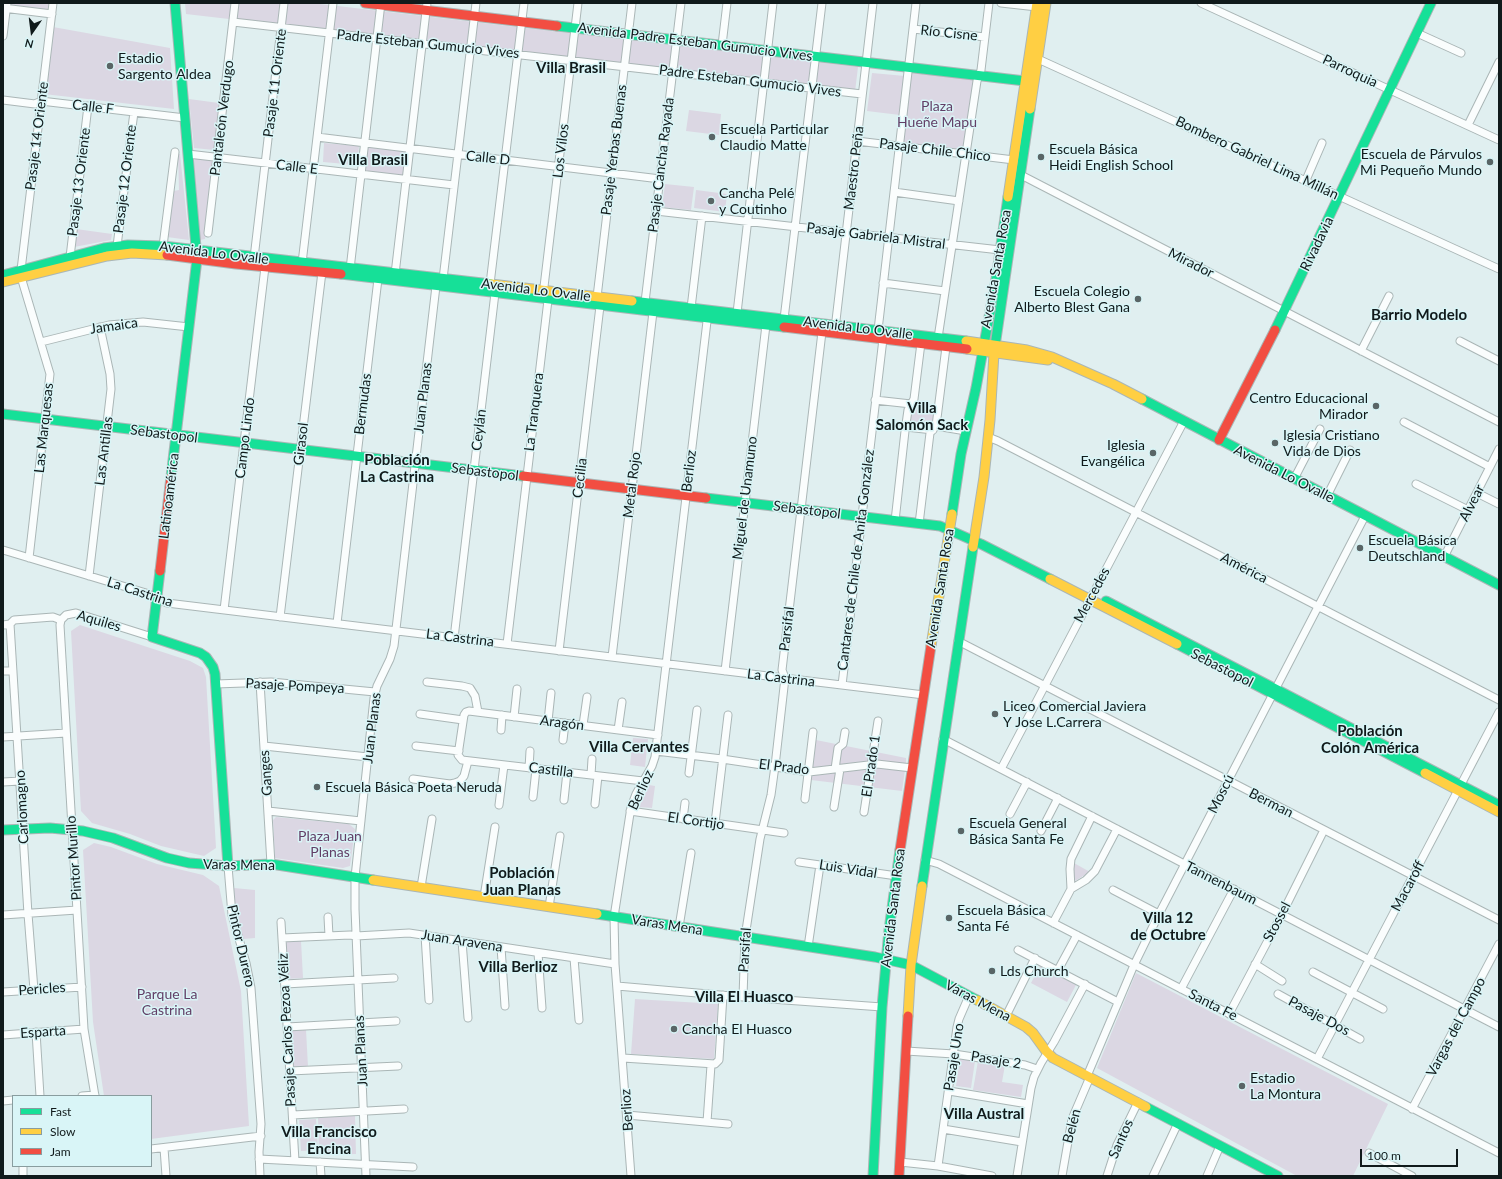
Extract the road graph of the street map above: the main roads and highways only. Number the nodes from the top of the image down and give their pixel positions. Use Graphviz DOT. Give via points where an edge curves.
graph roads {
  1 [pos="175,3"];
  2 [pos="365,3"];
  3 [pos="1046,3"];
  4 [pos="1431,3"];
  5 [pos="381,4"];
  6 [pos="1037,5"];
  7 [pos="427,7"];
  8 [pos="1038,59"];
  9 [pos="1025,81"];
  10 [pos="197,254"];
  11 [pos="21,273"];
  12 [pos="3,275"];
  13 [pos="3,282"];
  14 [pos="545,296"];
  15 [pos="708,314"];
  16 [pos="835,329"];
  17 [pos="983,347"];
  18 [pos="995,348"];
  19 [pos="3,414"];
  20 [pos="176,435"];
  21 [pos="1219,440"];
  22 [pos="948,528"];
  23 [pos="975,538"];
  24 [pos="1499,585"];
  25 [pos="152,637"];
  26 [pos="1459,788"];
  27 [pos="1499,805"];
  28 [pos="1499,812"];
  29 [pos="3,830"];
  30 [pos="228,866"];
  31 [pos="885,959"];
  32 [pos="911,965"];
  33 [pos="873,1176"];
  34 [pos="899,1176"];
  35 [pos="1278,1176"];
  1 -- 10 [label="main road, Latinoamérica"];
  2 -- 5 [label="main road, Avenida Padre Esteban Gumucio Vives"];
  3 -- 8 [label="main road, Avenida Santa Rosa"];
  4 -- 21 [label="main road, Rivadavia" via="1284,312"];
  5 -- 7 [label="main road, Avenida Padre Esteban Gumucio Vives"];
  6 -- 9 [label="main road, Avenida Santa Rosa"];
  7 -- 9 [label="main road, Avenida Padre Esteban Gumucio Vives" via="522,22"];
  8 -- 9 [label="main road"];
  8 -- 18 [label="main road, Avenida Santa Rosa"];
  9 -- 17 [label="main road, Avenida Santa Rosa"];
  10 -- 11 [label="main road, Avenida Lo Ovalle" via="119,254"];
  10 -- 11 [label="main road, Avenida Lo Ovalle" via="163,246 117,246 70,257"];
  10 -- 14 [label="main road, Avenida Lo Ovalle" via="265,267 495,293"];
  10 -- 14 [label="main road, Avenida Lo Ovalle" via="490,284"];
  10 -- 20 [label="main road, Latinoamérica"];
  11 -- 12 [label="main road, Avenida Lo Ovalle"];
  11 -- 13 [label="main road, Avenida Lo Ovalle"];
  14 -- 15 [label="main road, Avenida Lo Ovalle" via="653,312"];
  14 -- 15 [label="main road, Avenida Lo Ovalle" via="597,297 645,302 691,308"];
  15 -- 16 [label="main road, Avenida Lo Ovalle" via="737,313"];
  15 -- 16 [label="main road, Avenida Lo Ovalle" via="822,332"];
  16 -- 17 [label="main road, Avenida Lo Ovalle" via="878,330"];
  16 -- 17 [label="main road, Avenida Lo Ovalle" via="920,344"];
  17 -- 18 [label="main road, Avenida Lo Ovalle"];
  17 -- 22 [label="main road, Avenida Santa Rosa"];
  18 -- 21 [label="main road, Avenida Lo Ovalle" via="1069,364 1113,384"];
  18 -- 23 [label="main road, Avenida Santa Rosa" via="988,437"];
  19 -- 20 [label="main road, Sebastopol"];
  20 -- 22 [label="main road, Sebastopol"];
  20 -- 25 [label="main road, Latinoamérica"];
  21 -- 24 [label="main road, Avenida Lo Ovalle"];
  22 -- 23 [label="main road, Sebastopol"];
  22 -- 31 [label="main road, Avenida Santa Rosa"];
  23 -- 26 [label="main road, Sebastopol"];
  23 -- 32 [label="main road, Avenida Santa Rosa"];
  25 -- 30 [label="main road, Pintor Durero" via="203,655 213,667"];
  26 -- 27 [label="main road, Sebastopol"];
  26 -- 28 [label="main road, Sebastopol"];
  29 -- 30 [label="main road, Varas Mena" via="72,829 113,838 175,860"];
  30 -- 31 [label="main road, Varas Mena" via="271,864"];
  31 -- 32 [label="main road, Varas Mena"];
  31 -- 33 [label="main road, Avenida Santa Rosa"];
  32 -- 34 [label="main road, Avenida Santa Rosa"];
  32 -- 35 [label="main road, Varas Mena" via="1031,1031 1053,1058"];
}
